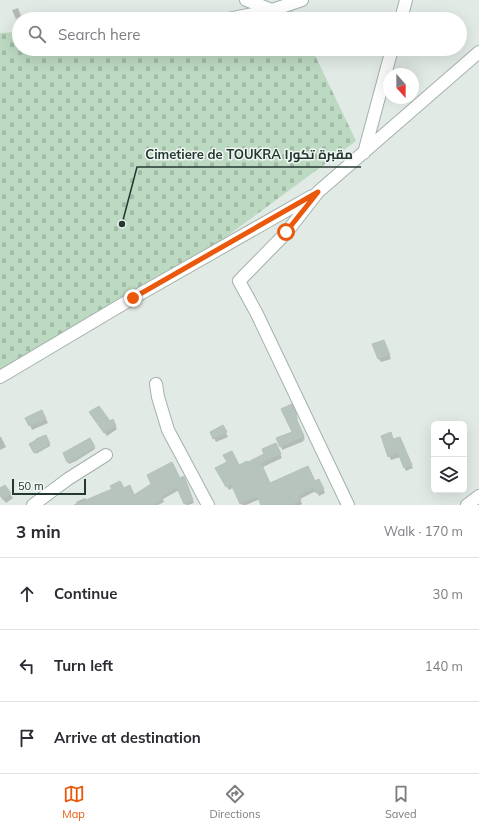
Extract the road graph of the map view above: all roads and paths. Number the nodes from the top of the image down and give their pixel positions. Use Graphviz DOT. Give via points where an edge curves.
graph roads {
  1 [pos="246,0"];
  2 [pos="302,0"];
  3 [pos="406,0"];
  4 [pos="272,10"];
  5 [pos="262,12"];
  6 [pos="403,12"];
  7 [pos="479,52"];
  8 [pos="390,56"];
  9 [pos="364,153"];
  10 [pos="318,192"];
  11 [pos="0,377"];
  12 [pos="156,384"];
  13 [pos="106,455"];
  14 [pos="479,496"];
  15 [pos="33,505"];
  16 [pos="208,505"];
  17 [pos="348,505"];
  18 [pos="467,505"];
  1 -- 4 [label="street"];
  2 -- 4 [label="street"];
  3 -- 6 [label="street"];
  4 -- 5 [label="street"];
  7 -- 9 [label="street"];
  8 -- 9 [label="street"];
  9 -- 10 [label="street"];
  10 -- 11 [label="street"];
  10 -- 17 [label="street" via="286,232 239,281"];
  12 -- 16 [label="street" via="168,430"];
  13 -- 15 [label="street"];
  14 -- 18 [label="street"];
}
